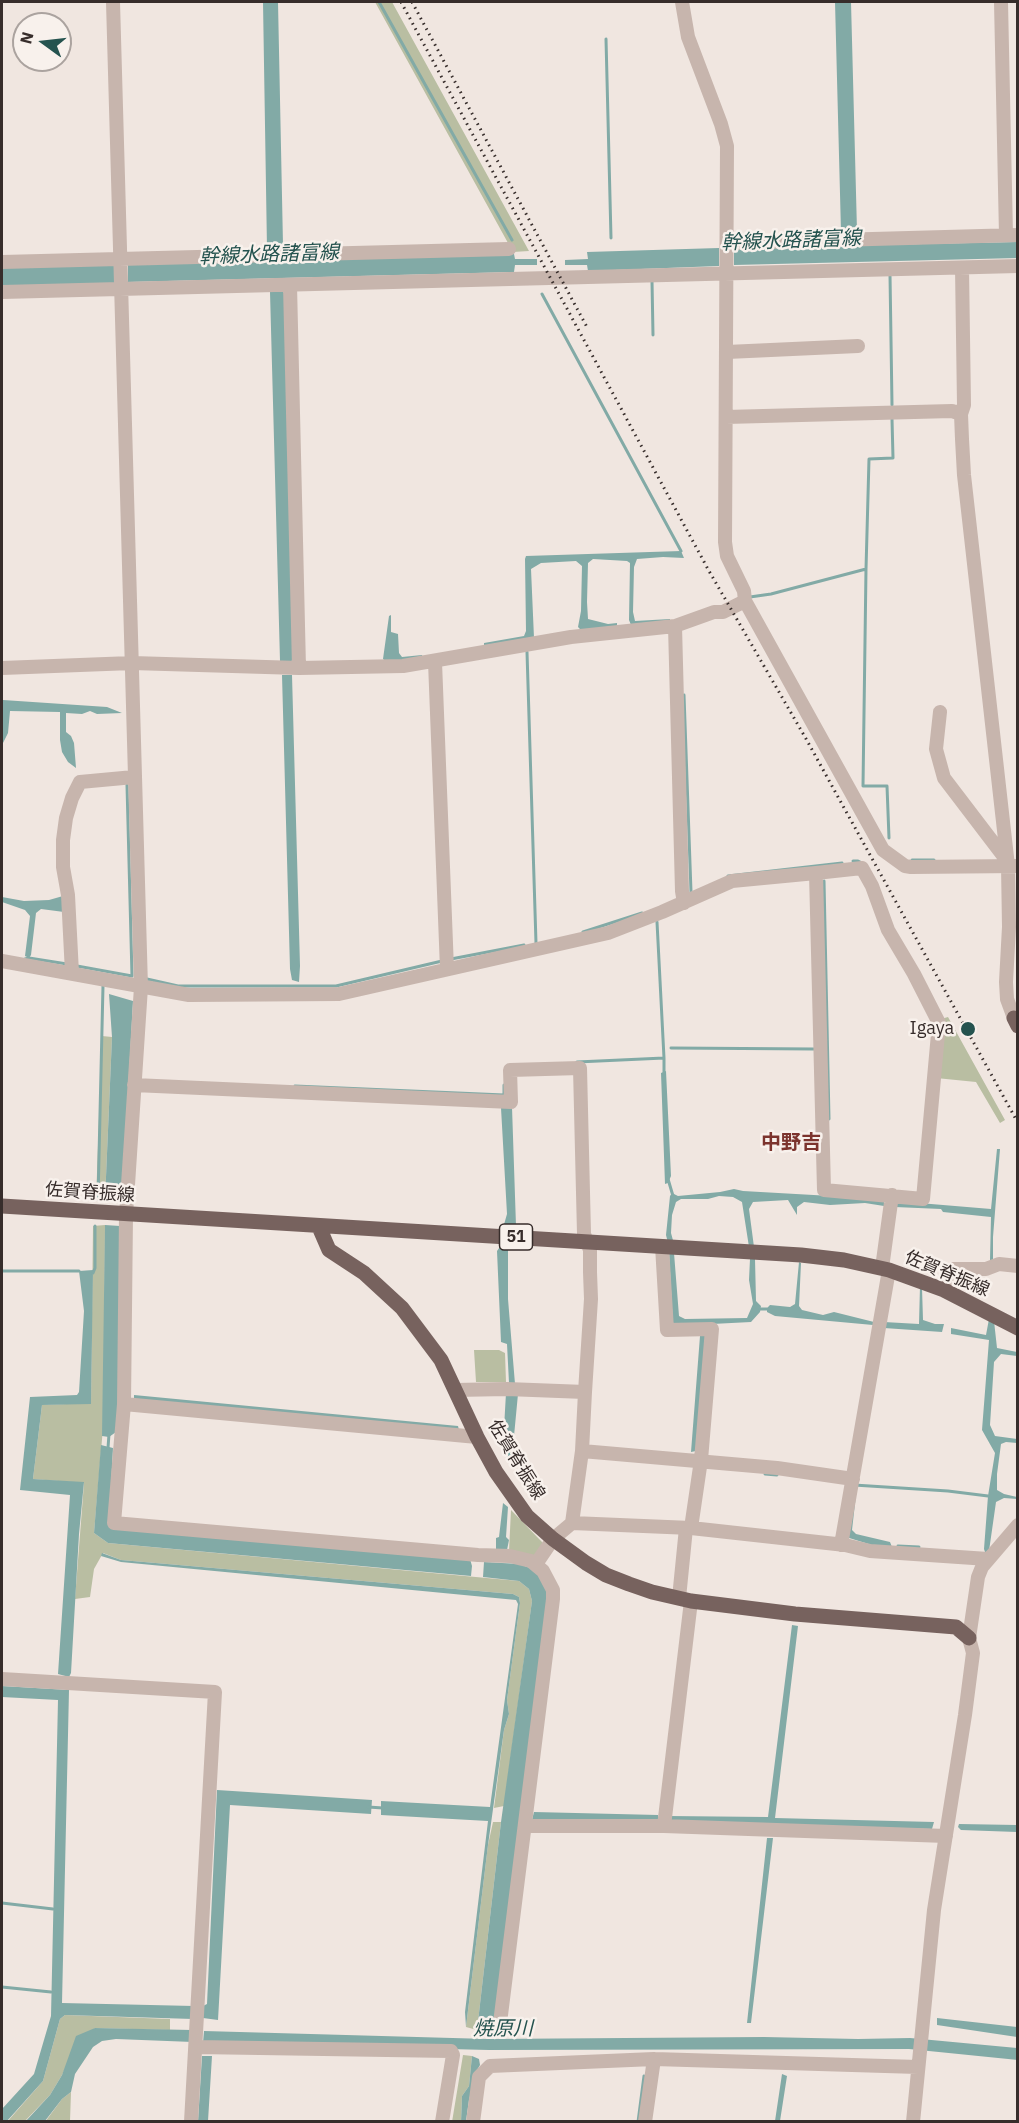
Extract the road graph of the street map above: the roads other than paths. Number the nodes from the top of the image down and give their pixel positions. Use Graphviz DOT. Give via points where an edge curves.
graph roads {
  1 [pos="113,2"];
  2 [pos="682,2"];
  3 [pos="1001,2"];
  4 [pos="1012,235"];
  5 [pos="509,249"];
  6 [pos="727,258"];
  7 [pos="2,262"];
  8 [pos="1017,266"];
  9 [pos="962,268"];
  10 [pos="122,274"];
  11 [pos="290,285"];
  12 [pos="2,292"];
  13 [pos="858,346"];
  14 [pos="727,352"];
  15 [pos="962,414"];
  16 [pos="726,417"];
  17 [pos="745,596"];
  18 [pos="675,626"];
  19 [pos="435,662"];
  20 [pos="132,663"];
  21 [pos="2,668"];
  22 [pos="299,668"];
  23 [pos="940,712"];
  24 [pos="134,777"];
  25 [pos="1010,864"];
  26 [pos="816,873"];
  27 [pos="683,897"];
  28 [pos="2,961"];
  29 [pos="446,963"];
  30 [pos="72,974"];
  31 [pos="141,987"];
  32 [pos="1016,1020"];
  33 [pos="134,1079"];
  34 [pos="891,1201"];
  35 [pos="2,1206"];
  36 [pos="126,1215"];
  37 [pos="319,1227"];
  38 [pos="586,1242"];
  39 [pos="662,1246"];
  40 [pos="1017,1266"];
  41 [pos="885,1269"];
  42 [pos="944,1290"];
  43 [pos="1017,1328"];
  44 [pos="455,1390"];
  45 [pos="585,1392"];
  46 [pos="124,1398"];
  47 [pos="477,1437"];
  48 [pos="582,1451"];
  49 [pos="696,1463"];
  50 [pos="852,1484"];
  51 [pos="572,1523"];
  52 [pos="690,1525"];
  53 [pos="1017,1525"];
  54 [pos="842,1538"];
  55 [pos="553,1539"];
  56 [pos="988,1560"];
  57 [pos="536,1564"];
  58 [pos="685,1600"];
  59 [pos="969,1638"];
  60 [pos="2,1679"];
  61 [pos="664,1820"];
  62 [pos="525,1826"];
  63 [pos="946,1836"];
  64 [pos="499,2031"];
  65 [pos="196,2047"];
  66 [pos="654,2059"];
  67 [pos="919,2062"];
  68 [pos="191,2121"];
  69 [pos="442,2121"];
  70 [pos="473,2121"];
  71 [pos="645,2121"];
  72 [pos="913,2121"];
  1 -- 10 [label="street"];
  2 -- 6 [label="street" via="688,37 727,146"];
  3 -- 4 [label="street"];
  4 -- 6 [label="street"];
  5 -- 10 [label="street"];
  6 -- 9 [label="street"];
  6 -- 11 [label="street"];
  6 -- 14 [label="street"];
  7 -- 10 [label="street"];
  8 -- 9 [label="street"];
  9 -- 15 [label="street"];
  10 -- 11 [label="street"];
  10 -- 12 [label="street"];
  10 -- 20 [label="street"];
  11 -- 22 [label="street"];
  13 -- 14 [label="street"];
  14 -- 16 [label="street"];
  15 -- 16 [label="street" via="952,411"];
  15 -- 25 [label="street" via="964,475"];
  16 -- 17 [label="street" via="725,542"];
  17 -- 18 [label="street" via="723,612"];
  17 -- 25 [label="street" via="884,850 905,867"];
  18 -- 19 [label="street" via="571,637"];
  18 -- 27 [label="street"];
  19 -- 22 [label="street"];
  19 -- 29 [label="street"];
  20 -- 21 [label="street"];
  20 -- 22 [label="street"];
  20 -- 24 [label="street"];
  23 -- 25 [label="street" via="936,749 944,778"];
  24 -- 30 [label="street" via="80,782 72,798 63,840"];
  24 -- 31 [label="street"];
  25 -- 32 [label="street" via="1006,982 1007,999"];
  26 -- 27 [label="street" via="732,881"];
  26 -- 34 [label="street" via="828,1190"];
  26 -- 34 [label="street" via="862,868 888,930 939,1023 923,1198"];
  27 -- 29 [label="street" via="608,933 541,950"];
  28 -- 30 [label="street"];
  29 -- 31 [label="street" via="339,994 189,995"];
  30 -- 31 [label="street"];
  31 -- 33 [label="street"];
  33 -- 36 [label="street"];
  33 -- 38 [label="street" via="506,1102 510,1070 580,1068"];
  34 -- 41 [label="street"];
  35 -- 36 [label="main road, 佐賀脊振線 / 51"];
  36 -- 37 [label="main road, 佐賀脊振線 / 51"];
  36 -- 46 [label="street"];
  37 -- 38 [label="main road, 佐賀脊振線 / 51"];
  37 -- 44 [label="main road, 佐賀脊振線" via="329,1250 364,1273 402,1308 441,1360"];
  38 -- 39 [label="main road, 佐賀脊振線 / 51"];
  38 -- 45 [label="street" via="590,1250 591,1299"];
  39 -- 41 [label="main road, 佐賀脊振線 / 51" via="801,1255"];
  39 -- 49 [label="street" via="668,1330 712,1329"];
  40 -- 42 [label="street" via="952,1269"];
  41 -- 42 [label="main road, 佐賀脊振線 / 51"];
  41 -- 50 [label="street"];
  42 -- 43 [label="main road, 佐賀脊振線 / 51"];
  44 -- 45 [label="street"];
  44 -- 47 [label="main road, 佐賀脊振線"];
  45 -- 48 [label="street"];
  46 -- 47 [label="street"];
  46 -- 57 [label="street" via="114,1523 510,1556"];
  47 -- 55 [label="main road, 佐賀脊振線" via="527,1516"];
  48 -- 49 [label="street"];
  48 -- 51 [label="street"];
  49 -- 50 [label="street" via="777,1468"];
  49 -- 52 [label="street"];
  50 -- 54 [label="street"];
  51 -- 52 [label="street"];
  51 -- 55 [label="street"];
  52 -- 54 [label="street" via="809,1541"];
  52 -- 58 [label="street"];
  53 -- 56 [label="street"];
  54 -- 56 [label="street" via="870,1551"];
  55 -- 57 [label="street"];
  55 -- 58 [label="main road, 佐賀脊振線" via="606,1575"];
  56 -- 59 [label="street" via="978,1577"];
  57 -- 62 [label="street" via="550,1580 554,1599"];
  58 -- 59 [label="main road, 佐賀脊振線" via="795,1614 956,1627"];
  58 -- 61 [label="street"];
  59 -- 63 [label="street" via="973,1653"];
  60 -- 65 [label="street" via="215,1692"];
  61 -- 62 [label="street"];
  61 -- 63 [label="street"];
  62 -- 64 [label="street"];
  63 -- 67 [label="street" via="934,1910"];
  65 -- 68 [label="street"];
  65 -- 69 [label="street" via="451,2051"];
  66 -- 67 [label="street"];
  66 -- 70 [label="street" via="489,2066 480,2077"];
  66 -- 71 [label="street"];
  67 -- 72 [label="street"];
}
